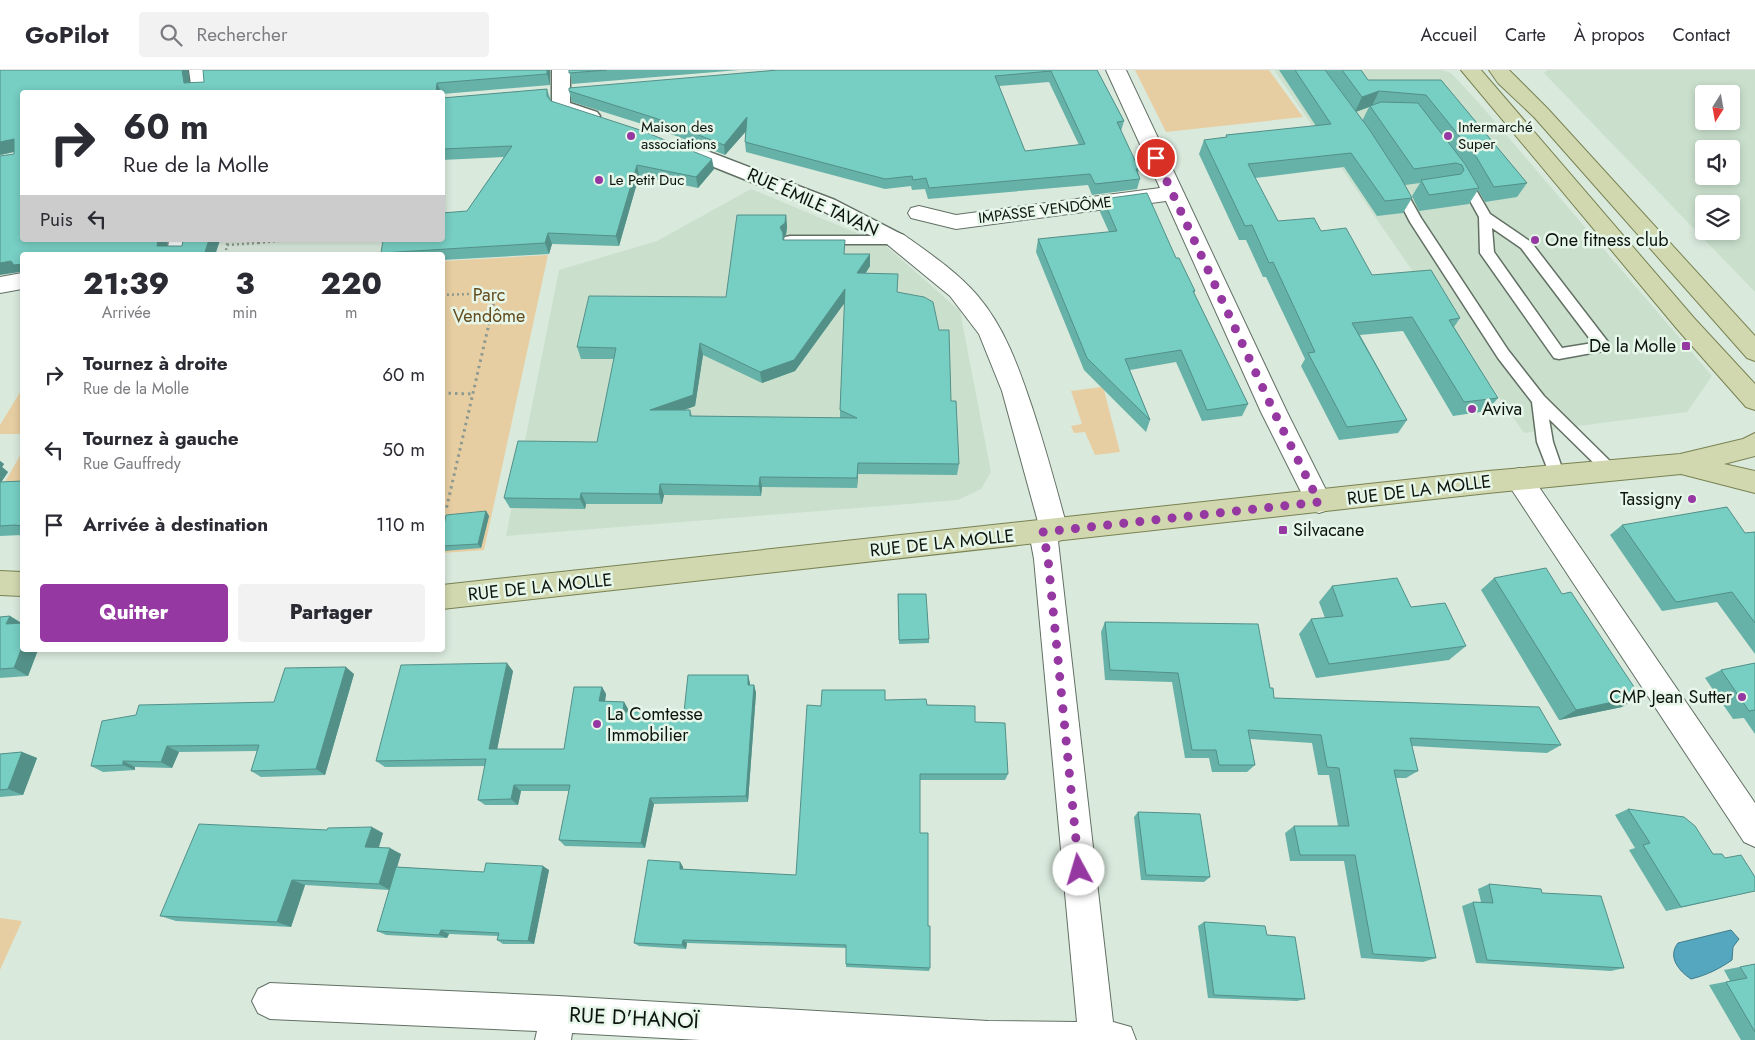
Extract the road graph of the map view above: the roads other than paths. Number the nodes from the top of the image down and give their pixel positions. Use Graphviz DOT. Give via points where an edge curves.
graph roads {
  1 [pos="198,70"];
  2 [pos="561,70"];
  3 [pos="1116,70"];
  4 [pos="1472,70"];
  5 [pos="1499,70"];
  6 [pos="1521,70"];
  7 [pos="201,90"];
  8 [pos="1541,113"];
  9 [pos="605,120"];
  10 [pos="668,142"];
  11 [pos="1457,170"];
  12 [pos="1392,177"];
  13 [pos="1172,194"];
  14 [pos="919,213"];
  15 [pos="1485,217"];
  16 [pos="790,240"];
  17 [pos="896,240"];
  18 [pos="20,281"];
  19 [pos="0,285"];
  20 [pos="1755,352"];
  21 [pos="1539,400"];
  22 [pos="1755,400"];
  23 [pos="1755,444"];
  24 [pos="1680,464"];
  25 [pos="1610,470"];
  26 [pos="1556,474"];
  27 [pos="1519,479"];
  28 [pos="1755,482"];
  29 [pos="1319,502"];
  30 [pos="1049,532"];
  31 [pos="0,583"];
  32 [pos="20,584"];
  33 [pos="445,597"];
  34 [pos="1755,831"];
  35 [pos="270,1001"];
  36 [pos="556,1027"];
  37 [pos="1103,1039"];
  1 -- 7 [label="street"];
  2 -- 9 [label="street" via="561,106"];
  3 -- 13 [label="street"];
  4 -- 22 [label="main road" via="1686,324"];
  5 -- 8 [label="main road"];
  6 -- 8 [label="main road"];
  8 -- 20 [label="main road"];
  10 -- 17 [label="street, RUE ÉMILE TAVAN" via="828,205"];
  11 -- 15 [label="lane"];
  12 -- 21 [label="lane" via="1406,191 1415,220 1503,354"];
  13 -- 14 [label="street, IMPASSE VENDÔME" via="956,222"];
  13 -- 29 [label="street"];
  15 -- 15 [label="lane" via="1526,245 1603,346 1559,354 1487,254"];
  16 -- 17 [label="lane"];
  17 -- 30 [label="street, RUE ÉMILE TAVAN" via="958,290 976,309 993,337 1039,467"];
  18 -- 19 [label="street"];
  21 -- 25 [label="lane"];
  21 -- 26 [label="lane" via="1545,442"];
  23 -- 24 [label="main road, RUE DE LA MOLLE"];
  24 -- 25 [label="main road, RUE DE LA MOLLE"];
  24 -- 28 [label="main road, RUE DE LA MOLLE"];
  25 -- 26 [label="main road, RUE DE LA MOLLE"];
  26 -- 27 [label="main road, RUE DE LA MOLLE"];
  27 -- 29 [label="main road, RUE DE LA MOLLE"];
  27 -- 34 [label="street"];
  29 -- 30 [label="main road, RUE DE LA MOLLE"];
  30 -- 33 [label="main road, RUE DE LA MOLLE"];
  30 -- 37 [label="street, RUE ÉMILE TAVAN" via="1048,559"];
  31 -- 32 [label="main road"];
  35 -- 36 [label="street, RUE D'HANOÏ"];
  36 -- 37 [label="street, RUE D'HANOÏ" via="988,1039"];
}
